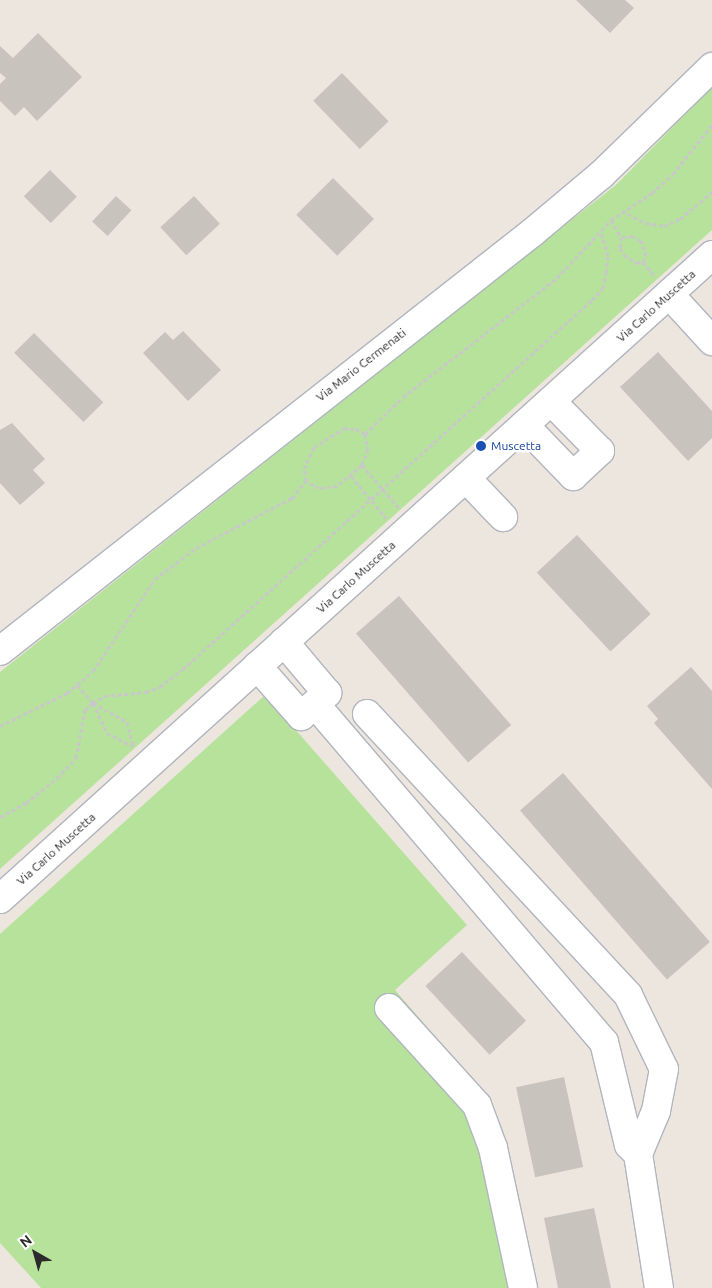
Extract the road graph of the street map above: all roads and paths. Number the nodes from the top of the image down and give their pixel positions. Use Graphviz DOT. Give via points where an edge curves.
graph roads {
  1 [pos="712,66"];
  2 [pos="712,125"];
  3 [pos="712,192"];
  4 [pos="622,211"];
  5 [pos="611,220"];
  6 [pos="601,232"];
  7 [pos="621,237"];
  8 [pos="712,255"];
  9 [pos="670,294"];
  10 [pos="712,341"];
  11 [pos="551,401"];
  12 [pos="524,425"];
  13 [pos="364,434"];
  14 [pos="362,465"];
  15 [pos="351,476"];
  16 [pos="466,478"];
  17 [pos="306,481"];
  18 [pos="382,488"];
  19 [pos="370,499"];
  20 [pos="503,517"];
  21 [pos="408,530"];
  22 [pos="284,642"];
  23 [pos="0,651"];
  24 [pos="257,666"];
  25 [pos="77,685"];
  26 [pos="93,703"];
  27 [pos="315,704"];
  28 [pos="367,714"];
  29 [pos="0,726"];
  30 [pos="142,754"];
  31 [pos="0,817"];
  32 [pos="0,899"];
  33 [pos="389,1008"];
  34 [pos="638,1154"];
  35 [pos="523,1288"];
  36 [pos="659,1288"];
  1 -- 23 [label="street, Via Mario Cermenati" via="601,175 533,232"];
  2 -- 4 [label="path" via="673,174 652,193"];
  3 -- 4 [label="path" via="680,219 664,226 646,223"];
  4 -- 5 [label="path"];
  5 -- 6 [label="path"];
  5 -- 7 [label="path"];
  6 -- 13 [label="path" via="557,278 403,397"];
  6 -- 18 [label="path" via="608,256 603,288"];
  7 -- 7 [label="path" via="620,248 624,255 637,263 643,262 646,256 641,241 633,236"];
  8 -- 9 [label="street, Via Carlo Muscetta"];
  9 -- 10 [label="street"];
  9 -- 11 [label="street, Via Carlo Muscetta"];
  11 -- 12 [label="street, Via Carlo Muscetta"];
  11 -- 12 [label="street" via="600,452 573,476"];
  12 -- 16 [label="street, Via Carlo Muscetta"];
  13 -- 14 [label="path" via="368,449"];
  13 -- 17 [label="path" via="344,428 314,447 304,469"];
  14 -- 15 [label="path"];
  14 -- 18 [label="path"];
  15 -- 17 [label="path" via="337,486 319,488"];
  15 -- 19 [label="path"];
  16 -- 20 [label="street"];
  16 -- 21 [label="street, Via Carlo Muscetta"];
  17 -- 25 [label="path" via="292,498 196,548 155,579 93,671"];
  18 -- 19 [label="path"];
  18 -- 21 [label="path"];
  19 -- 21 [label="path"];
  19 -- 26 [label="path" via="160,687 146,692 105,696"];
  21 -- 22 [label="street, Via Carlo Muscetta"];
  22 -- 24 [label="street, Via Carlo Muscetta"];
  22 -- 27 [label="street" via="327,693"];
  24 -- 27 [label="street" via="301,716"];
  24 -- 30 [label="street, Via Carlo Muscetta"];
  25 -- 26 [label="path"];
  25 -- 29 [label="path"];
  26 -- 30 [label="path" via="107,733"];
  26 -- 30 [label="path" via="127,722"];
  26 -- 31 [label="path" via="85,710 76,758 26,803"];
  27 -- 34 [label="street" via="604,1042 629,1145"];
  28 -- 34 [label="street" via="628,995 664,1070 656,1111"];
  30 -- 32 [label="street, Via Carlo Muscetta"];
  33 -- 35 [label="street" via="477,1105 493,1148"];
  34 -- 36 [label="street"];
}
